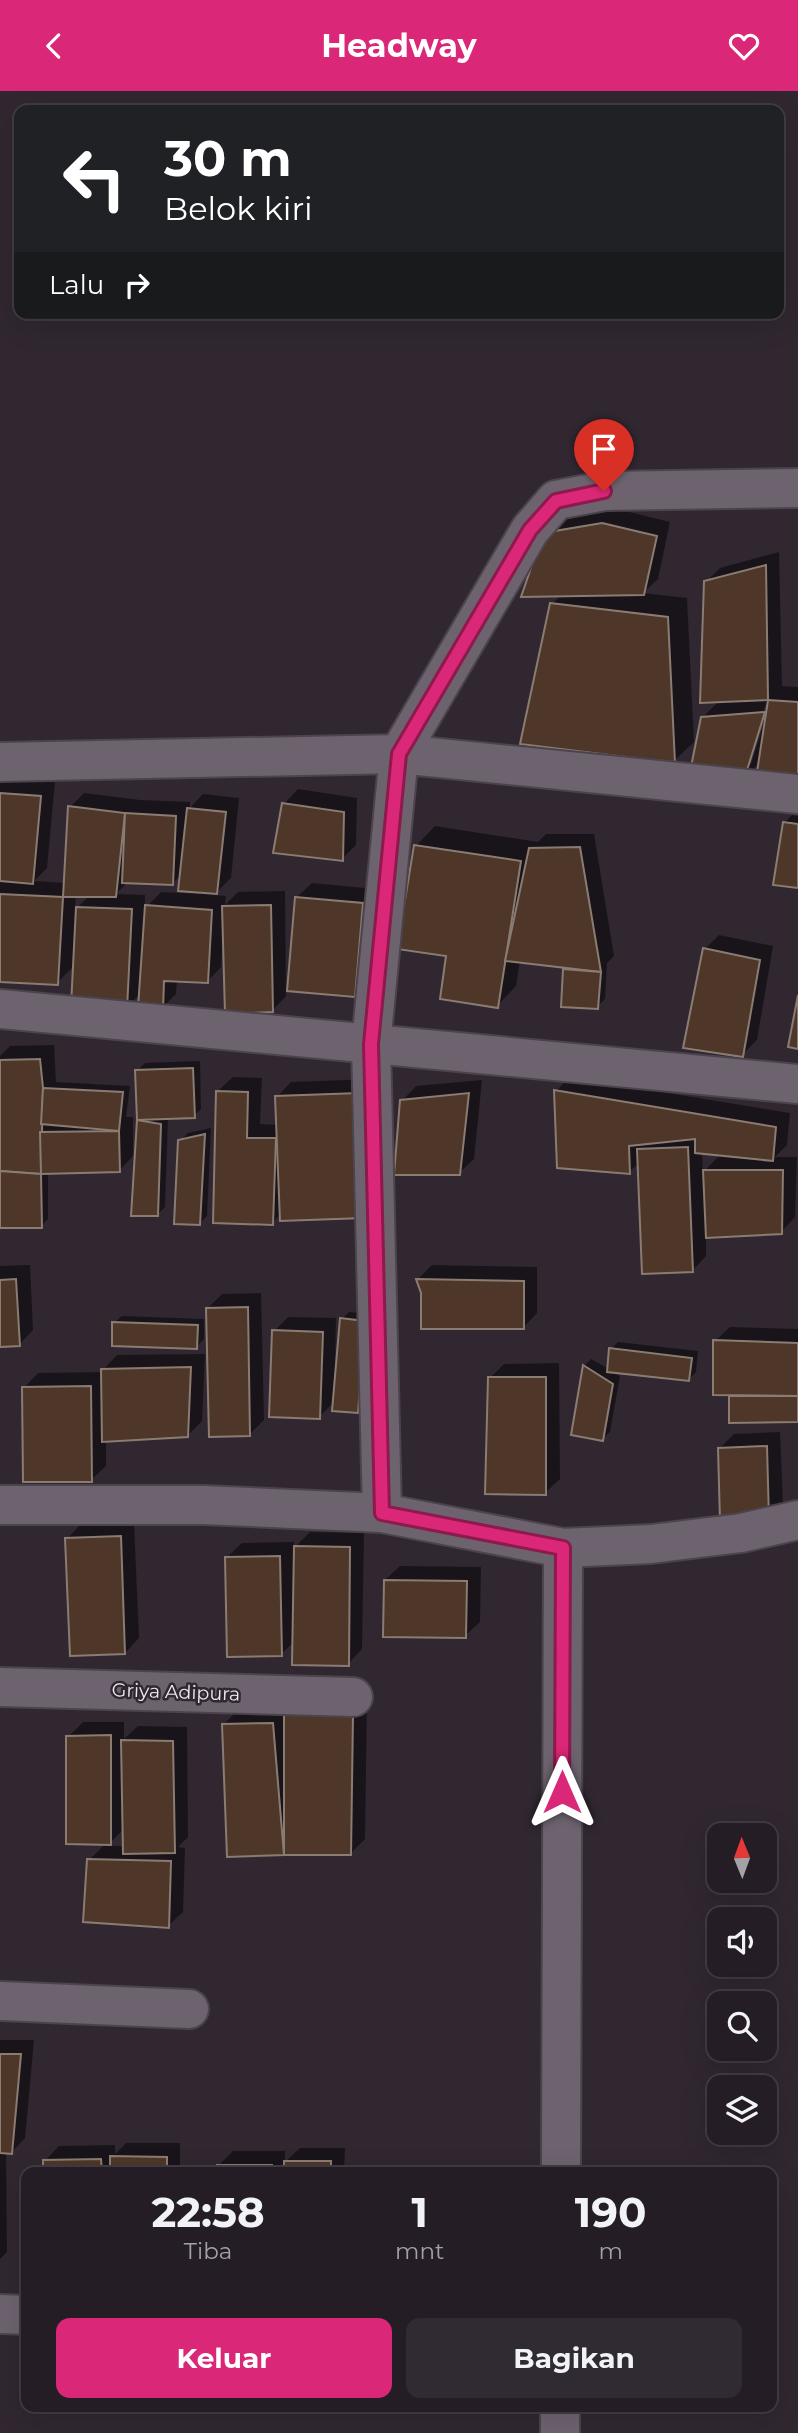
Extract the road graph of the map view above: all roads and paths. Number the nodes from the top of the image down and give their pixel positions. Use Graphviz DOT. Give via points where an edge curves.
graph roads {
  1 [pos="798,488"];
  2 [pos="399,754"];
  3 [pos="0,762"];
  4 [pos="798,794"];
  5 [pos="0,1009"];
  6 [pos="371,1044"];
  7 [pos="798,1084"];
  8 [pos="0,1505"];
  9 [pos="382,1513"];
  10 [pos="798,1520"];
  11 [pos="563,1548"];
  12 [pos="0,1687"];
  13 [pos="353,1697"];
  14 [pos="0,2001"];
  15 [pos="189,2009"];
  16 [pos="561,2167"];
  17 [pos="0,2314"];
  18 [pos="21,2315"];
  19 [pos="560,2412"];
  20 [pos="560,2433"];
  1 -- 2 [label="street" via="604,491 556,501 530,530"];
  2 -- 3 [label="street"];
  2 -- 4 [label="street"];
  2 -- 6 [label="street"];
  5 -- 6 [label="street"];
  6 -- 7 [label="street"];
  6 -- 9 [label="street"];
  8 -- 9 [label="street" via="204,1505"];
  9 -- 11 [label="street"];
  10 -- 11 [label="street" via="741,1534"];
  11 -- 16 [label="street"];
  12 -- 13 [label="street, Griya Adipura"];
  14 -- 15 [label="street"];
  17 -- 18 [label="street"];
  19 -- 20 [label="street"];
}
